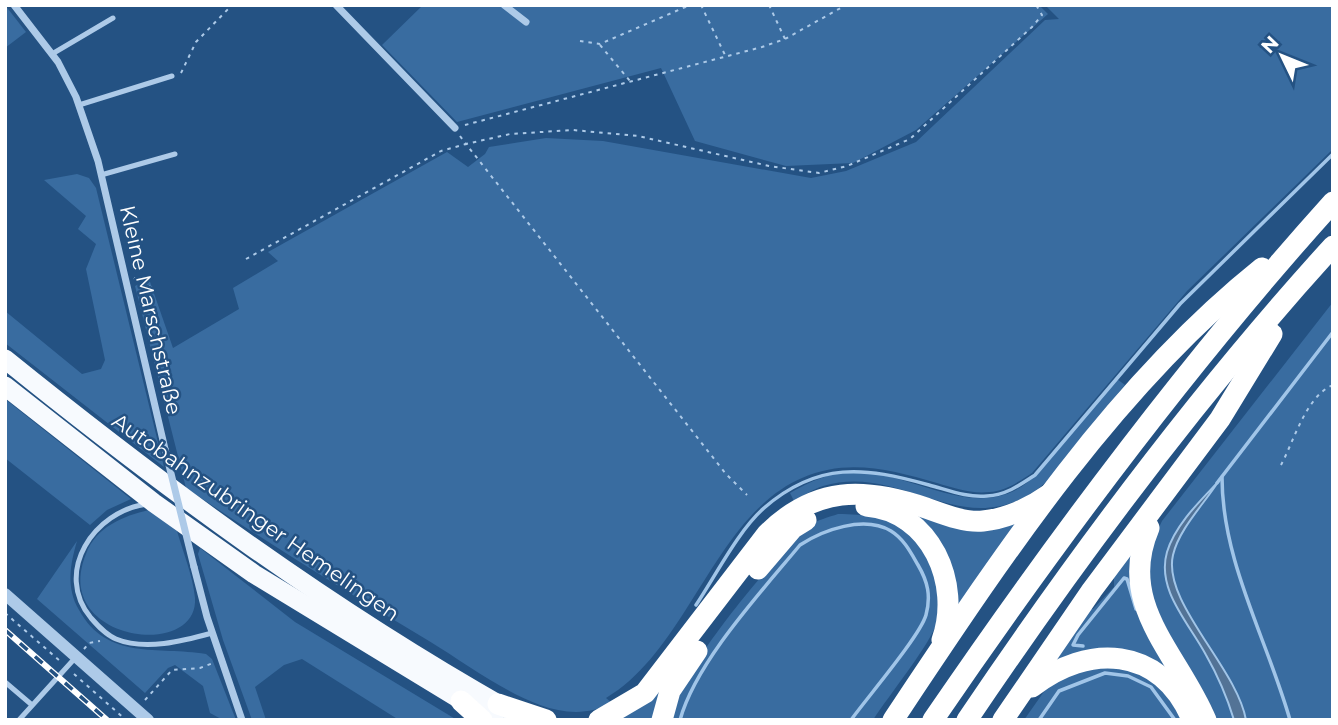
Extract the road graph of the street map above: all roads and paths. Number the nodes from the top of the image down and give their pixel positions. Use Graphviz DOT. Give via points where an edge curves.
graph roads {
  1 [pos="14,5"];
  2 [pos="232,5"];
  3 [pos="504,5"];
  4 [pos="690,5"];
  5 [pos="701,5"];
  6 [pos="769,5"];
  7 [pos="834,5"];
  8 [pos="846,5"];
  9 [pos="1036,5"];
  10 [pos="337,6"];
  11 [pos="837,12"];
  12 [pos="113,18"];
  13 [pos="526,22"];
  14 [pos="785,39"];
  15 [pos="580,41"];
  16 [pos="600,44"];
  17 [pos="52,54"];
  18 [pos="725,56"];
  19 [pos="172,76"];
  20 [pos="630,81"];
  21 [pos="79,105"];
  22 [pos="455,128"];
  23 [pos="466,144"];
  24 [pos="175,154"];
  25 [pos="101,175"];
  26 [pos="1333,202"];
  27 [pos="1300,239"];
  28 [pos="1333,246"];
  29 [pos="246,259"];
  30 [pos="124,273"];
  31 [pos="156,290"];
  32 [pos="1289,296"];
  33 [pos="5,359"];
  34 [pos="1333,385"];
  35 [pos="5,386"];
  36 [pos="1281,465"];
  37 [pos="1064,479"];
  38 [pos="747,495"];
  39 [pos="153,503"];
  40 [pos="1160,504"];
  41 [pos="5,594"];
  42 [pos="212,633"];
  43 [pos="115,639"];
  44 [pos="76,657"];
  45 [pos="934,659"];
  46 [pos="214,663"];
  47 [pos="5,682"];
  48 [pos="1017,699"];
  49 [pos="461,701"];
  50 [pos="32,705"];
  51 [pos="136,710"];
  52 [pos="496,712"];
  53 [pos="19,720"];
  54 [pos="148,720"];
  55 [pos="242,720"];
  56 [pos="482,720"];
  57 [pos="526,720"];
  58 [pos="546,720"];
  59 [pos="599,720"];
  60 [pos="662,720"];
  61 [pos="893,720"];
  62 [pos="933,720"];
  63 [pos="967,720"];
  64 [pos="1003,720"];
  65 [pos="1192,720"];
  66 [pos="1206,720"];
  1 -- 17 [label="street, Kleine Marschstraße"];
  2 -- 19 [label="path" via="196,42 182,72"];
  3 -- 13 [label="street"];
  4 -- 16 [label="path"];
  5 -- 18 [label="path"];
  6 -- 14 [label="path"];
  7 -- 11 [label="path"];
  8 -- 11 [label="path"];
  9 -- 23 [label="path" via="1042,15 1032,27 910,139 819,173 638,136 573,130 510,134"];
  10 -- 22 [label="street"];
  11 -- 14 [label="path"];
  12 -- 17 [label="lane"];
  14 -- 18 [label="path"];
  15 -- 16 [label="path"];
  16 -- 20 [label="path"];
  17 -- 21 [label="street, Kleine Marschstraße"];
  18 -- 20 [label="path"];
  19 -- 21 [label="lane"];
  20 -- 22 [label="path"];
  21 -- 25 [label="street, Kleine Marschstraße"];
  22 -- 23 [label="path"];
  23 -- 29 [label="path" via="441,151"];
  23 -- 38 [label="path"];
  24 -- 25 [label="lane"];
  25 -- 30 [label="street, Kleine Marschstraße"];
  26 -- 27 [label="highway"];
  27 -- 37 [label="highway" via="1235,290 1174,348"];
  27 -- 62 [label="highway" via="1231,319 1092,498"];
  28 -- 32 [label="highway"];
  30 -- 31 [label="path"];
  30 -- 42 [label="street, Kleine Marschstraße, bridge"];
  32 -- 40 [label="highway" via="1264,349"];
  32 -- 63 [label="highway" via="1094,541"];
  33 -- 52 [label="highway, Autobahnzubringer Hemelingen" via="98,435 290,574"];
  34 -- 36 [label="path" via="1322,389 1309,408"];
  35 -- 39 [label="highway, Autobahnzubringer Hemelingen"];
  37 -- 45 [label="highway"];
  37 -- 59 [label="highway" via="1024,509 981,522 859,493 831,495 807,504 767,534 645,693"];
  39 -- 43 [label="lane" via="132,506 98,528 81,550 74,575 83,608"];
  39 -- 49 [label="highway, Autobahnzubringer Hemelingen" via="283,593"];
  40 -- 48 [label="highway"];
  40 -- 66 [label="highway" via="1141,549 1139,585 1153,627 1186,676"];
  41 -- 44 [label="street"];
  42 -- 43 [label="lane" via="163,643"];
  42 -- 55 [label="street, Kleine Marschstraße"];
  43 -- 44 [label="path" via="89,643"];
  44 -- 50 [label="lane"];
  44 -- 51 [label="street"];
  45 -- 60 [label="highway" via="949,608 948,582 931,544 916,527 886,511 831,506 793,528 772,552 682,670"];
  45 -- 61 [label="highway"];
  46 -- 51 [label="path" via="172,670"];
  47 -- 50 [label="lane"];
  48 -- 64 [label="highway"];
  48 -- 65 [label="highway" via="1053,671 1087,659 1116,657 1165,680 1182,697"];
  49 -- 52 [label="highway, Autobahnzubringer Hemelingen"];
  49 -- 56 [label="highway"];
  50 -- 53 [label="lane"];
  51 -- 54 [label="street"];
  52 -- 57 [label="highway, Autobahnzubringer Hemelingen"];
  52 -- 58 [label="highway"];
}
